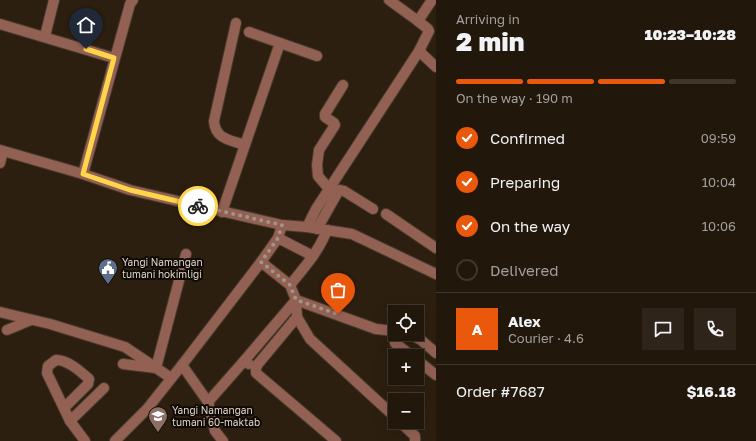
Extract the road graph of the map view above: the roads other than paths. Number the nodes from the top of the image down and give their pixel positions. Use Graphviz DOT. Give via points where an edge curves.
graph roads {
  1 [pos="54,0"];
  2 [pos="133,0"];
  3 [pos="389,0"];
  4 [pos="432,0"];
  5 [pos="418,21"];
  6 [pos="236,23"];
  7 [pos="0,24"];
  8 [pos="249,32"];
  9 [pos="45,36"];
  10 [pos="280,43"];
  11 [pos="419,51"];
  12 [pos="317,56"];
  13 [pos="114,58"];
  14 [pos="436,67"];
  15 [pos="343,85"];
  16 [pos="245,145"];
  17 [pos="1,151"];
  18 [pos="0,163"];
  19 [pos="83,174"];
  20 [pos="329,189"];
  21 [pos="373,209"];
  22 [pos="222,212"];
  23 [pos="386,214"];
  24 [pos="282,225"];
  25 [pos="317,229"];
  26 [pos="278,238"];
  27 [pos="436,248"];
  28 [pos="186,254"];
  29 [pos="313,256"];
  30 [pos="261,262"];
  31 [pos="436,274"];
  32 [pos="290,285"];
  33 [pos="296,300"];
  34 [pos="0,312"];
  35 [pos="297,317"];
  36 [pos="31,320"];
  37 [pos="7,330"];
  38 [pos="388,330"];
  39 [pos="422,341"];
  40 [pos="395,343"];
  41 [pos="403,349"];
  42 [pos="436,353"];
  43 [pos="244,361"];
  44 [pos="123,364"];
  45 [pos="182,366"];
  46 [pos="424,366"];
  47 [pos="156,368"];
  48 [pos="256,368"];
  49 [pos="436,375"];
  50 [pos="171,378"];
  51 [pos="104,388"];
  52 [pos="208,402"];
  53 [pos="64,408"];
  54 [pos="388,411"];
  55 [pos="70,421"];
  56 [pos="408,429"];
  57 [pos="85,441"];
  58 [pos="115,441"];
  59 [pos="222,441"];
  60 [pos="336,441"];
  61 [pos="416,441"];
  1 -- 9 [label="street"];
  2 -- 13 [label="street"];
  3 -- 5 [label="street"];
  4 -- 5 [label="street"];
  5 -- 11 [label="street" via="429,31"];
  6 -- 16 [label="street" via="214,129 223,138"];
  7 -- 9 [label="street"];
  8 -- 10 [label="street"];
  9 -- 13 [label="street"];
  10 -- 12 [label="street"];
  10 -- 16 [label="street"];
  11 -- 14 [label="street"];
  11 -- 20 [label="street"];
  13 -- 19 [label="street"];
  15 -- 20 [label="street" via="325,114 335,125 319,150 318,157 318,176"];
  16 -- 22 [label="street"];
  17 -- 18 [label="street"];
  17 -- 19 [label="street"];
  19 -- 22 [label="street" via="130,190"];
  20 -- 25 [label="street"];
  21 -- 25 [label="street" via="339,190"];
  22 -- 24 [label="street"];
  23 -- 27 [label="street"];
  24 -- 25 [label="street"];
  24 -- 26 [label="street"];
  25 -- 29 [label="street" via="323,241"];
  25 -- 31 [label="street" via="352,234"];
  26 -- 29 [label="street"];
  26 -- 30 [label="street"];
  28 -- 47 [label="street"];
  29 -- 32 [label="street"];
  30 -- 32 [label="street"];
  30 -- 45 [label="street"];
  32 -- 33 [label="street"];
  33 -- 35 [label="street"];
  33 -- 38 [label="street" via="376,329"];
  33 -- 43 [label="street"];
  34 -- 36 [label="street"];
  35 -- 48 [label="street"];
  35 -- 54 [label="street" via="310,339"];
  36 -- 37 [label="street"];
  36 -- 47 [label="street" via="125,347"];
  39 -- 42 [label="street"];
  40 -- 41 [label="street"];
  43 -- 48 [label="street"];
  43 -- 52 [label="street"];
  44 -- 47 [label="street"];
  45 -- 50 [label="street"];
  45 -- 52 [label="street"];
  46 -- 49 [label="street"];
  47 -- 50 [label="street"];
  48 -- 60 [label="street" via="256,373"];
  50 -- 58 [label="street" via="147,409"];
  51 -- 55 [label="street"];
  52 -- 59 [label="street" via="215,431"];
  53 -- 53 [label="street" via="47,373 48,366 56,360 70,365 89,379 88,384"];
  53 -- 55 [label="street"];
  55 -- 57 [label="street"];
  56 -- 61 [label="street" via="415,436"];
}
